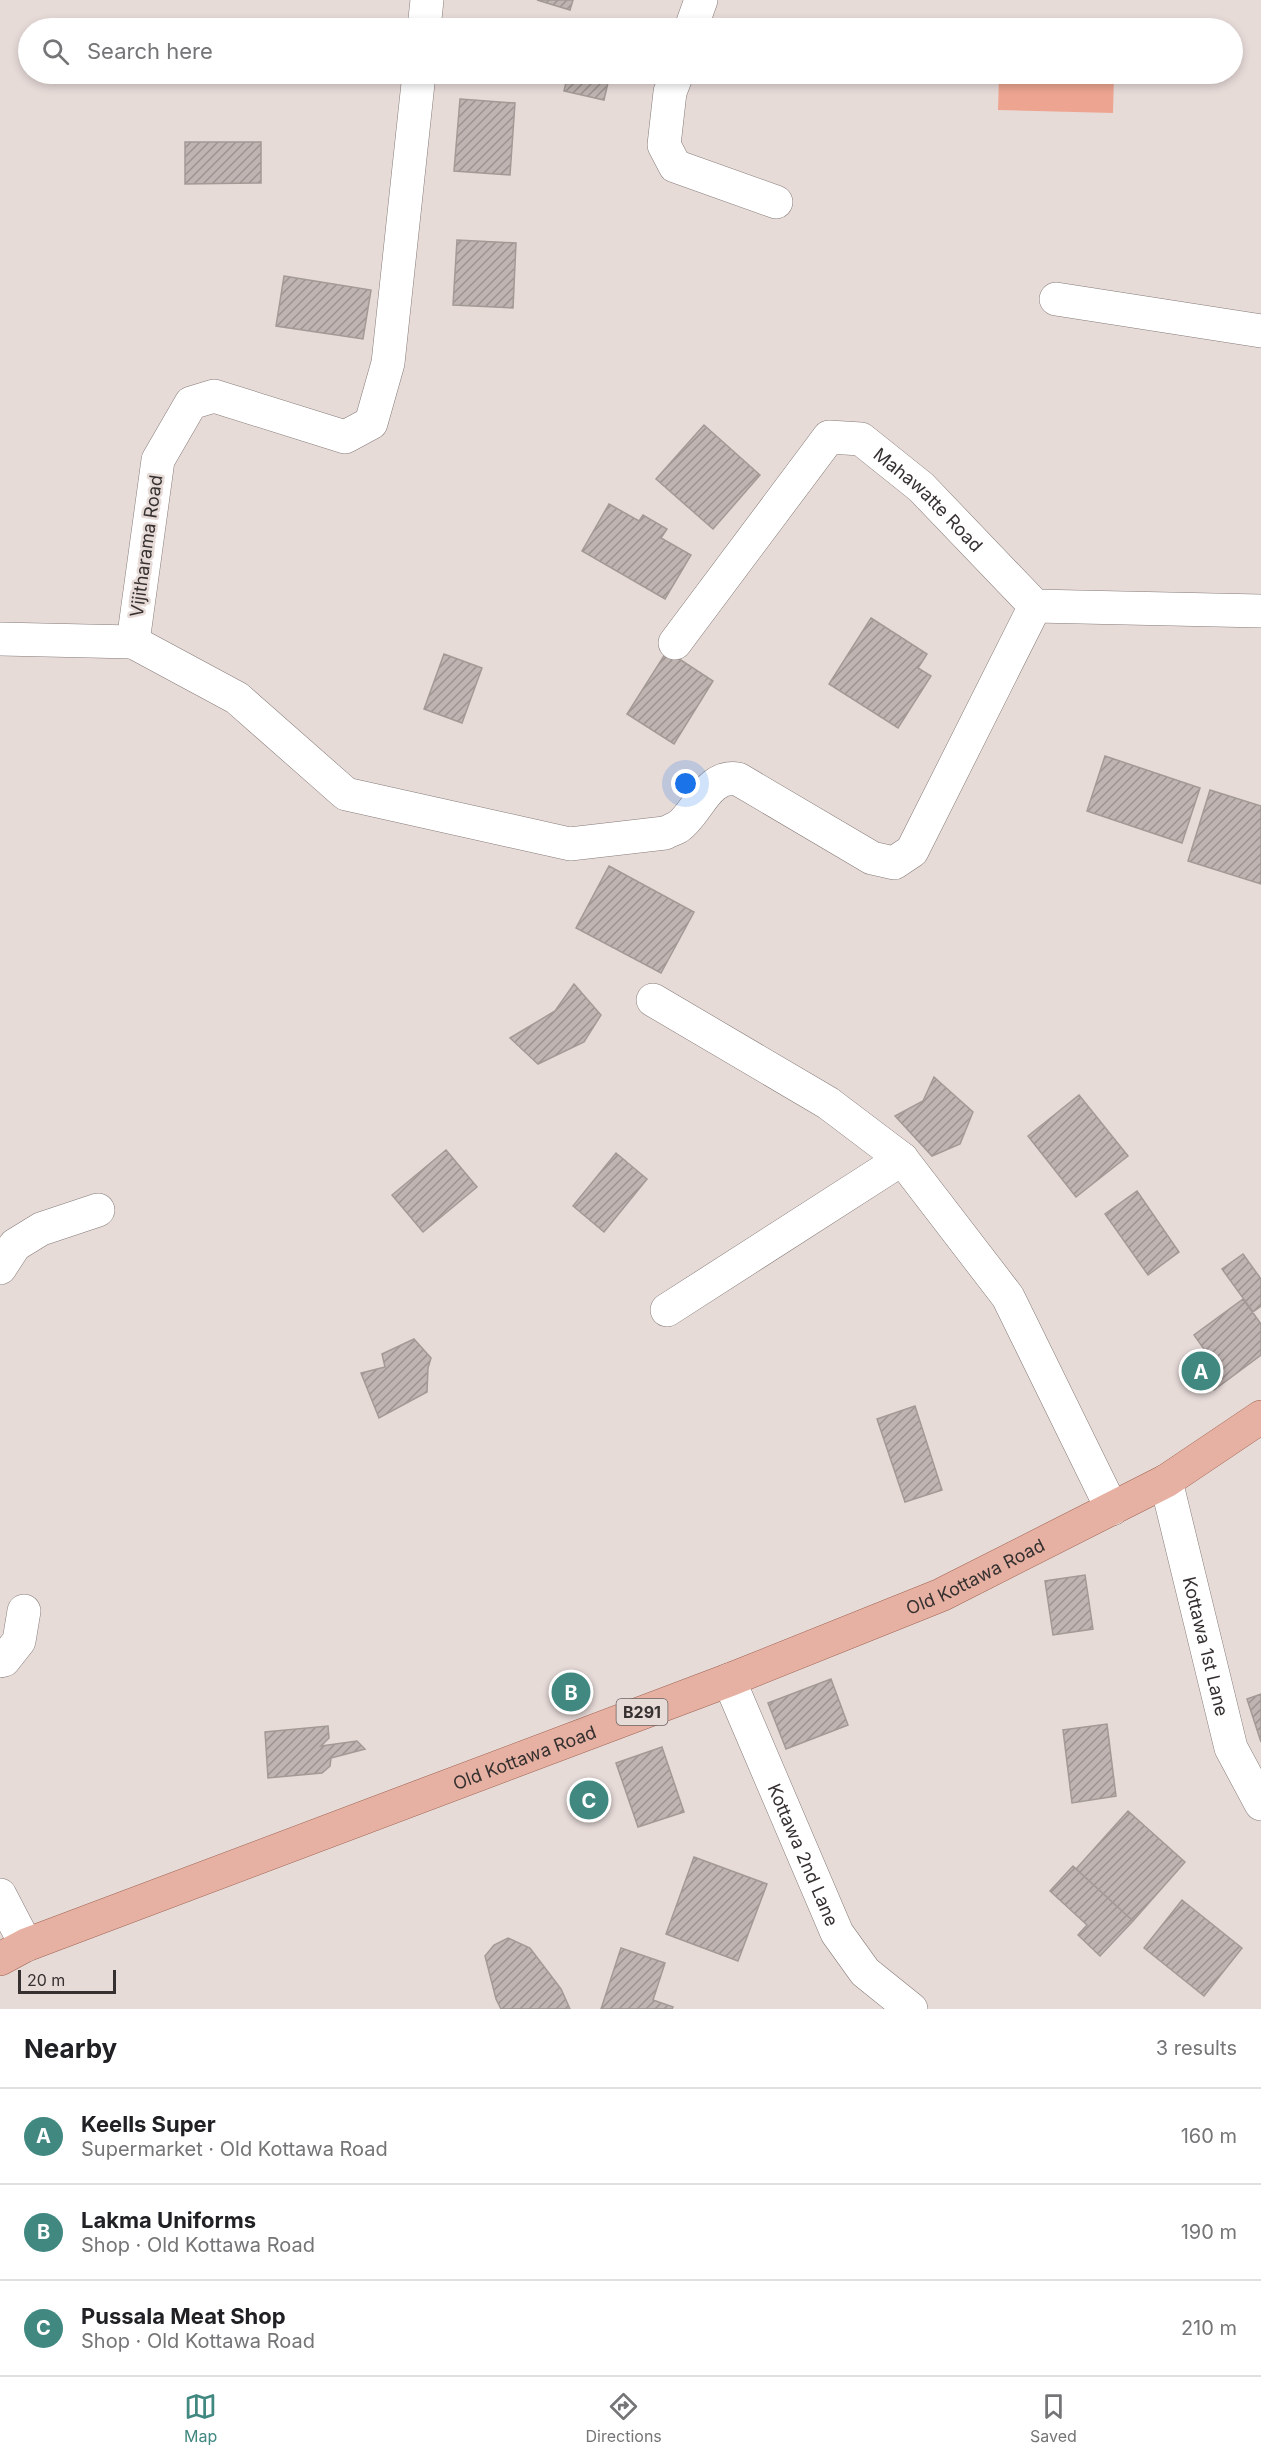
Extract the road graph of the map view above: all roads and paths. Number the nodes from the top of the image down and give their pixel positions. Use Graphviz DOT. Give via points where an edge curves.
graph roads {
  1 [pos="427,0"];
  2 [pos="701,0"];
  3 [pos="425,18"];
  4 [pos="695,18"];
  5 [pos="418,84"];
  6 [pos="673,84"];
  7 [pos="776,202"];
  8 [pos="1056,299"];
  9 [pos="1261,331"];
  10 [pos="1035,606"];
  11 [pos="1261,610"];
  12 [pos="0,639"];
  13 [pos="133,642"];
  14 [pos="675,643"];
  15 [pos="653,1000"];
  16 [pos="902,1159"];
  17 [pos="98,1210"];
  18 [pos="0,1268"];
  19 [pos="667,1310"];
  20 [pos="1261,1418"];
  21 [pos="1166,1481"];
  22 [pos="1112,1509"];
  23 [pos="24,1611"];
  24 [pos="0,1661"];
  25 [pos="729,1680"];
  26 [pos="1261,1804"];
  27 [pos="0,1895"];
  28 [pos="13,1952"];
  29 [pos="911,2009"];
  1 -- 3 [label="street"];
  2 -- 4 [label="street"];
  5 -- 13 [label="street, Vijitharama Road" via="388,363 371,423 345,437 214,396 191,403 158,460"];
  6 -- 7 [label="street" via="664,145 675,166"];
  8 -- 9 [label="street"];
  10 -- 11 [label="street"];
  10 -- 13 [label="street, Vijitharama Road" via="912,851 894,864 872,858 738,779 729,778 713,785 679,826 665,833 570,844 346,794 237,698"];
  10 -- 14 [label="street, Mahawatte Road" via="921,487 861,440 829,437"];
  12 -- 13 [label="street"];
  15 -- 16 [label="street" via="828,1103"];
  16 -- 19 [label="street"];
  16 -- 22 [label="street" via="1008,1297"];
  17 -- 18 [label="street" via="41,1229 15,1245"];
  20 -- 21 [label="main road, Old Kottawa Road / B291"];
  21 -- 22 [label="main road, Old Kottawa Road / B291"];
  21 -- 26 [label="street, Kottawa 1st Lane" via="1231,1748"];
  22 -- 25 [label="main road, Old Kottawa Road / B291" via="941,1595"];
  23 -- 24 [label="street" via="19,1641"];
  25 -- 28 [label="main road, Old Kottawa Road / B291"];
  25 -- 29 [label="street, Kottawa 2nd Lane" via="837,1933 865,1971"];
  27 -- 28 [label="street"];
}
